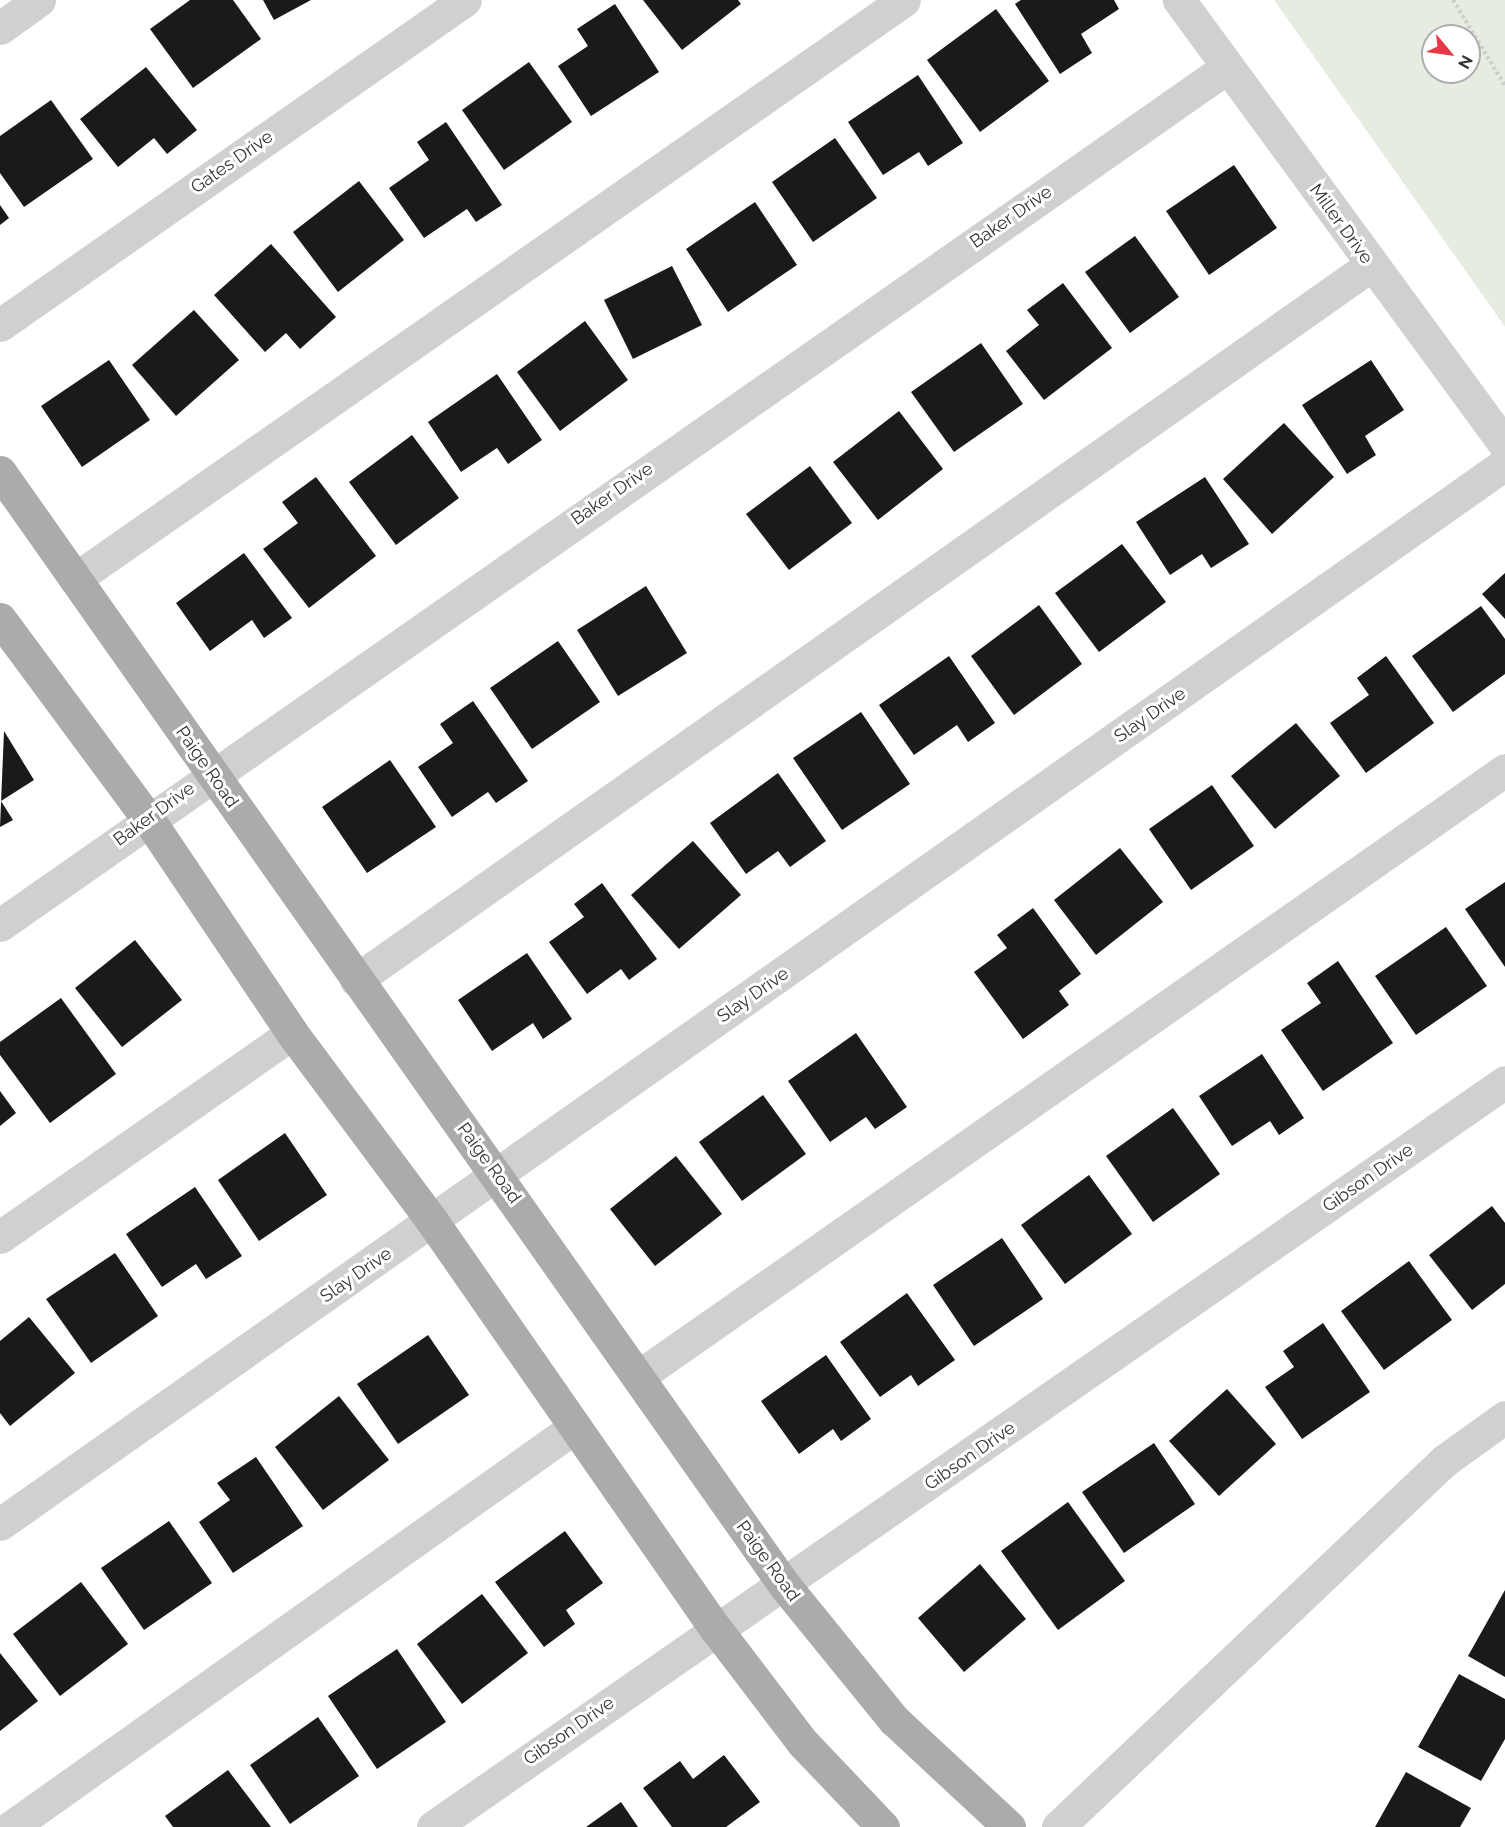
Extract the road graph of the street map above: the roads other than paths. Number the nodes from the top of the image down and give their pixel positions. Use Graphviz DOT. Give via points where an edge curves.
graph roads {
  1 [pos="39,0"];
  2 [pos="465,0"];
  3 [pos="904,0"];
  4 [pos="1179,0"];
  5 [pos="0,28"];
  6 [pos="1226,68"];
  7 [pos="1371,265"];
  8 [pos="0,325"];
  9 [pos="1505,445"];
  10 [pos="1505,464"];
  11 [pos="0,472"];
  12 [pos="75,579"];
  13 [pos="1,623"];
  14 [pos="1505,770"];
  15 [pos="211,773"];
  16 [pos="149,820"];
  17 [pos="0,925"];
  18 [pos="356,980"];
  19 [pos="292,1033"];
  20 [pos="1505,1082"];
  21 [pos="498,1174"];
  22 [pos="432,1221"];
  23 [pos="0,1237"];
  24 [pos="639,1376"];
  25 [pos="1505,1417"];
  26 [pos="575,1427"];
  27 [pos="0,1524"];
  28 [pos="785,1586"];
  29 [pos="716,1629"];
  30 [pos="11,1827"];
  31 [pos="433,1827"];
  32 [pos="883,1827"];
  33 [pos="1009,1827"];
  34 [pos="1058,1827"];
  1 -- 5 [label="street"];
  2 -- 8 [label="street, Gates Drive"];
  3 -- 12 [label="street"];
  4 -- 6 [label="street, Miller Drive"];
  6 -- 7 [label="street, Miller Drive"];
  6 -- 15 [label="street, Baker Drive"];
  7 -- 9 [label="street, Miller Drive"];
  7 -- 18 [label="street"];
  10 -- 21 [label="street, Slay Drive"];
  11 -- 12 [label="main road, Paige Road"];
  12 -- 15 [label="main road, Paige Road"];
  13 -- 16 [label="main road"];
  14 -- 24 [label="street"];
  15 -- 16 [label="street, Baker Drive"];
  15 -- 18 [label="main road, Paige Road"];
  16 -- 17 [label="street, Baker Drive"];
  16 -- 19 [label="main road"];
  18 -- 21 [label="main road, Paige Road"];
  19 -- 22 [label="main road"];
  19 -- 23 [label="street"];
  20 -- 28 [label="street, Gibson Drive"];
  21 -- 22 [label="street, Slay Drive"];
  21 -- 24 [label="main road, Paige Road"];
  22 -- 26 [label="main road"];
  22 -- 27 [label="street, Slay Drive"];
  24 -- 28 [label="main road, Paige Road"];
  25 -- 34 [label="street" via="1444,1461"];
  26 -- 29 [label="main road"];
  26 -- 30 [label="street"];
  28 -- 29 [label="street, Gibson Drive"];
  28 -- 33 [label="main road, Paige Road" via="894,1720"];
  29 -- 31 [label="street, Gibson Drive"];
  29 -- 32 [label="main road" via="803,1743"];
}
